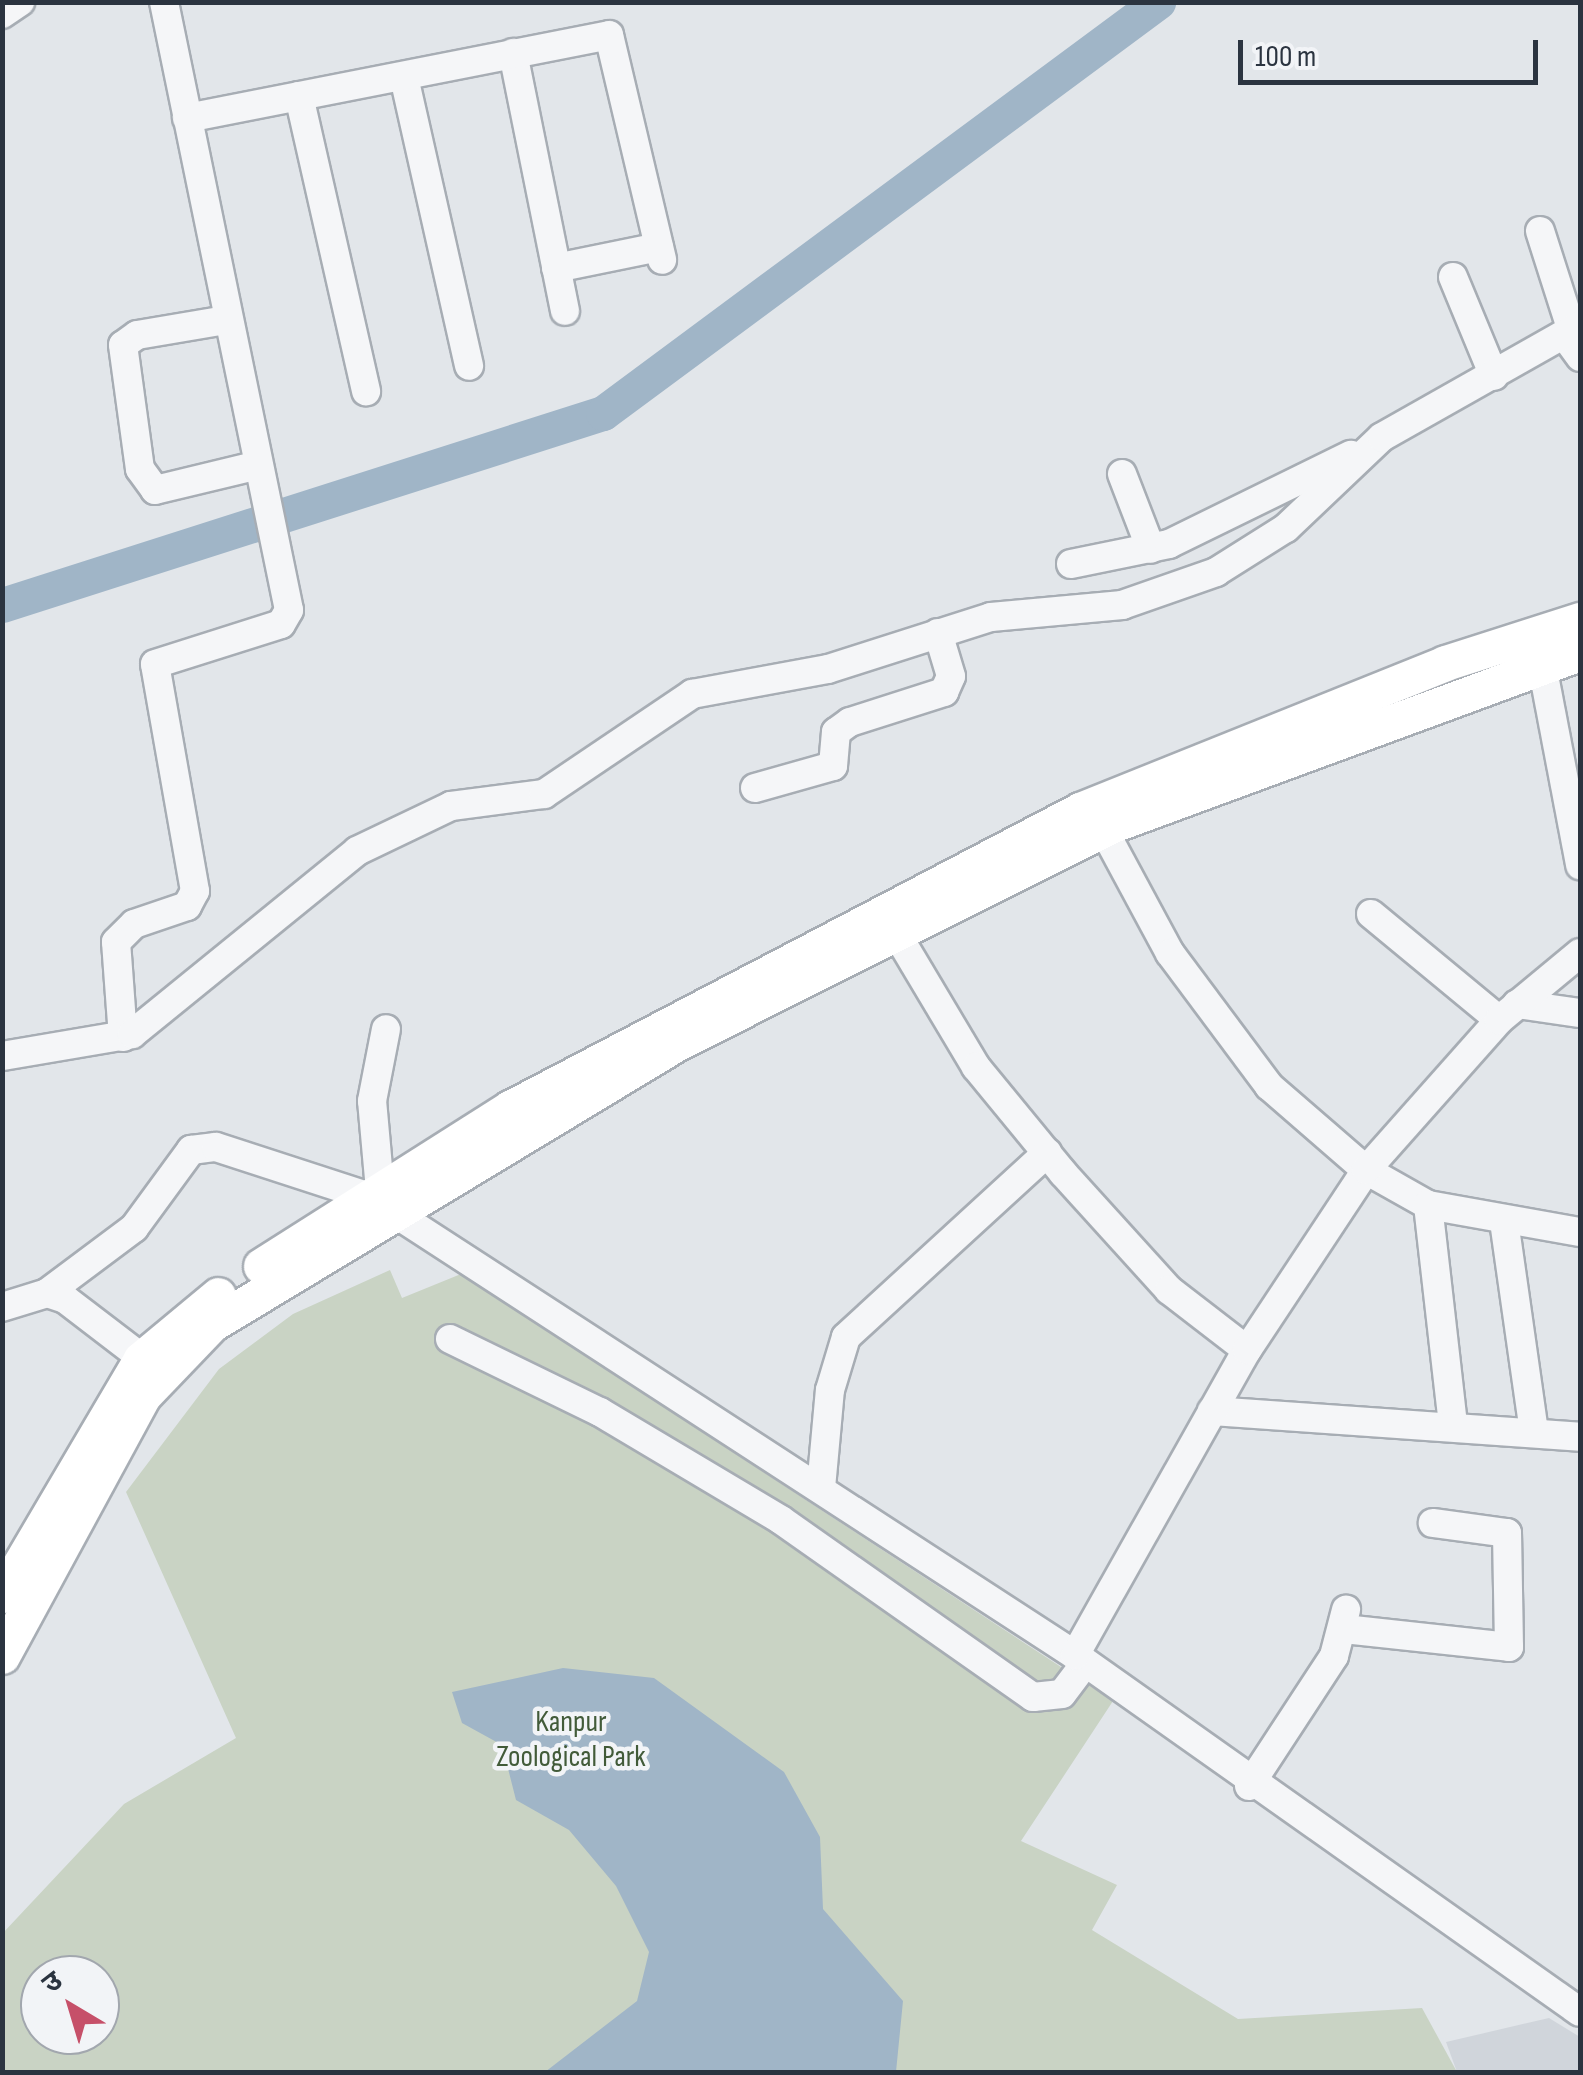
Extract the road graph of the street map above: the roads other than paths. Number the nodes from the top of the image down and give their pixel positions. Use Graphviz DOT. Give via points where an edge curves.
graph roads {
  1 [pos="20,2"];
  2 [pos="164,2"];
  3 [pos="2,14"];
  4 [pos="512,53"];
  5 [pos="404,77"];
  6 [pos="300,96"];
  7 [pos="187,118"];
  8 [pos="1540,232"];
  9 [pos="556,268"];
  10 [pos="1453,277"];
  11 [pos="564,310"];
  12 [pos="226,320"];
  13 [pos="1575,337"];
  14 [pos="469,366"];
  15 [pos="1494,376"];
  16 [pos="366,391"];
  17 [pos="1367,448"];
  18 [pos="255,466"];
  19 [pos="1122,474"];
  20 [pos="1150,549"];
  21 [pos="1071,564"];
  22 [pos="1580,620"];
  23 [pos="938,633"];
  24 [pos="1580,653"];
  25 [pos="1542,665"];
  26 [pos="756,788"];
  27 [pos="1097,818"];
  28 [pos="1580,865"];
  29 [pos="1371,914"];
  30 [pos="889,922"];
  31 [pos="1580,953"];
  32 [pos="1508,1012"];
  33 [pos="1580,1013"];
  34 [pos="386,1030"];
  35 [pos="124,1037"];
  36 [pos="2,1056"];
  37 [pos="1047,1154"];
  38 [pos="1366,1170"];
  39 [pos="381,1200"];
  40 [pos="1428,1205"];
  41 [pos="1504,1221"];
  42 [pos="1580,1232"];
  43 [pos="47,1293"];
  44 [pos="2,1307"];
  45 [pos="450,1339"];
  46 [pos="1246,1350"];
  47 [pos="152,1366"];
  48 [pos="1212,1411"];
  49 [pos="1453,1422"];
  50 [pos="1534,1432"];
  51 [pos="1580,1437"];
  52 [pos="820,1488"];
  53 [pos="1433,1523"];
  54 [pos="2,1596"];
  55 [pos="2,1656"];
  56 [pos="1080,1659"];
  57 [pos="1249,1786"];
  58 [pos="1580,2012"];
  1 -- 3 [label="street"];
  2 -- 7 [label="street"];
  4 -- 5 [label="street"];
  4 -- 9 [label="street"];
  4 -- 9 [label="street" via="597,32 618,42 660,254"];
  5 -- 6 [label="street"];
  5 -- 14 [label="street"];
  6 -- 7 [label="street"];
  6 -- 16 [label="street"];
  7 -- 12 [label="street"];
  8 -- 13 [label="street"];
  9 -- 11 [label="street"];
  10 -- 15 [label="street"];
  12 -- 18 [label="street"];
  12 -- 18 [label="street" via="137,334 123,345 140,468 155,490"];
  13 -- 15 [label="street"];
  15 -- 17 [label="street"];
  17 -- 20 [label="street"];
  17 -- 23 [label="street" via="1286,528 1216,572 1095,612 1009,614"];
  18 -- 35 [label="street" via="288,618 160,659 154,671 195,891 187,906 134,924 116,942"];
  19 -- 20 [label="street"];
  20 -- 21 [label="street" via="1100,551"];
  22 -- 27 [label="main road" via="1444,663"];
  23 -- 26 [label="street" via="951,676 944,692 842,726 832,766"];
  23 -- 35 [label="street" via="828,668 692,694 544,794 451,806 401,826 336,863"];
  24 -- 25 [label="main road"];
  25 -- 27 [label="main road"];
  25 -- 28 [label="street"];
  27 -- 30 [label="main road"];
  27 -- 38 [label="street" via="1170,953 1270,1086"];
  29 -- 32 [label="street"];
  30 -- 37 [label="street" via="976,1067"];
  30 -- 39 [label="main road"];
  31 -- 32 [label="street"];
  32 -- 33 [label="street"];
  32 -- 38 [label="street"];
  34 -- 39 [label="street" via="372,1101"];
  35 -- 36 [label="street"];
  37 -- 46 [label="street" via="1169,1290"];
  37 -- 52 [label="street" via="846,1337 830,1390"];
  38 -- 40 [label="street"];
  38 -- 46 [label="street"];
  39 -- 43 [label="street" via="216,1147 190,1150 134,1228"];
  39 -- 47 [label="main road"];
  39 -- 52 [label="street"];
  40 -- 41 [label="street"];
  40 -- 49 [label="street"];
  41 -- 42 [label="street"];
  41 -- 50 [label="street"];
  43 -- 44 [label="street"];
  43 -- 47 [label="street"];
  45 -- 56 [label="street" via="600,1412 781,1520 1033,1698 1062,1694"];
  46 -- 48 [label="street"];
  47 -- 54 [label="main road"];
  47 -- 55 [label="main road"];
  48 -- 49 [label="street"];
  48 -- 56 [label="street"];
  49 -- 50 [label="street"];
  50 -- 51 [label="street"];
  52 -- 56 [label="street"];
  53 -- 57 [label="street" via="1507,1533 1509,1647 1345,1620"];
  56 -- 57 [label="street"];
  57 -- 58 [label="street"];
}
